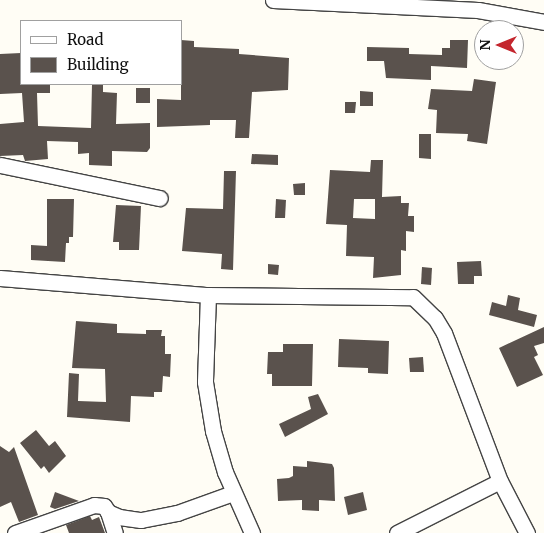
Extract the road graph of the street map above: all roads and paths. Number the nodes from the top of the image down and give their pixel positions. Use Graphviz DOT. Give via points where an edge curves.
graph roads {
  1 [pos="273,0"];
  2 [pos="543,20"];
  3 [pos="0,165"];
  4 [pos="160,198"];
  5 [pos="0,278"];
  6 [pos="208,294"];
  7 [pos="500,481"];
  8 [pos="233,493"];
  9 [pos="108,512"];
  10 [pos="15,533"];
  11 [pos="115,533"];
  12 [pos="252,533"];
  13 [pos="397,533"];
  14 [pos="527,533"];
  1 -- 2 [label="street" via="478,10"];
  3 -- 4 [label="street"];
  5 -- 6 [label="street"];
  6 -- 7 [label="street" via="413,297 435,318 444,333"];
  6 -- 8 [label="street" via="206,382 213,431"];
  7 -- 13 [label="street"];
  7 -- 14 [label="street"];
  8 -- 9 [label="street" via="177,513 141,520"];
  8 -- 12 [label="street"];
  9 -- 10 [label="street" via="104,506 94,505"];
  9 -- 11 [label="street"];
}
